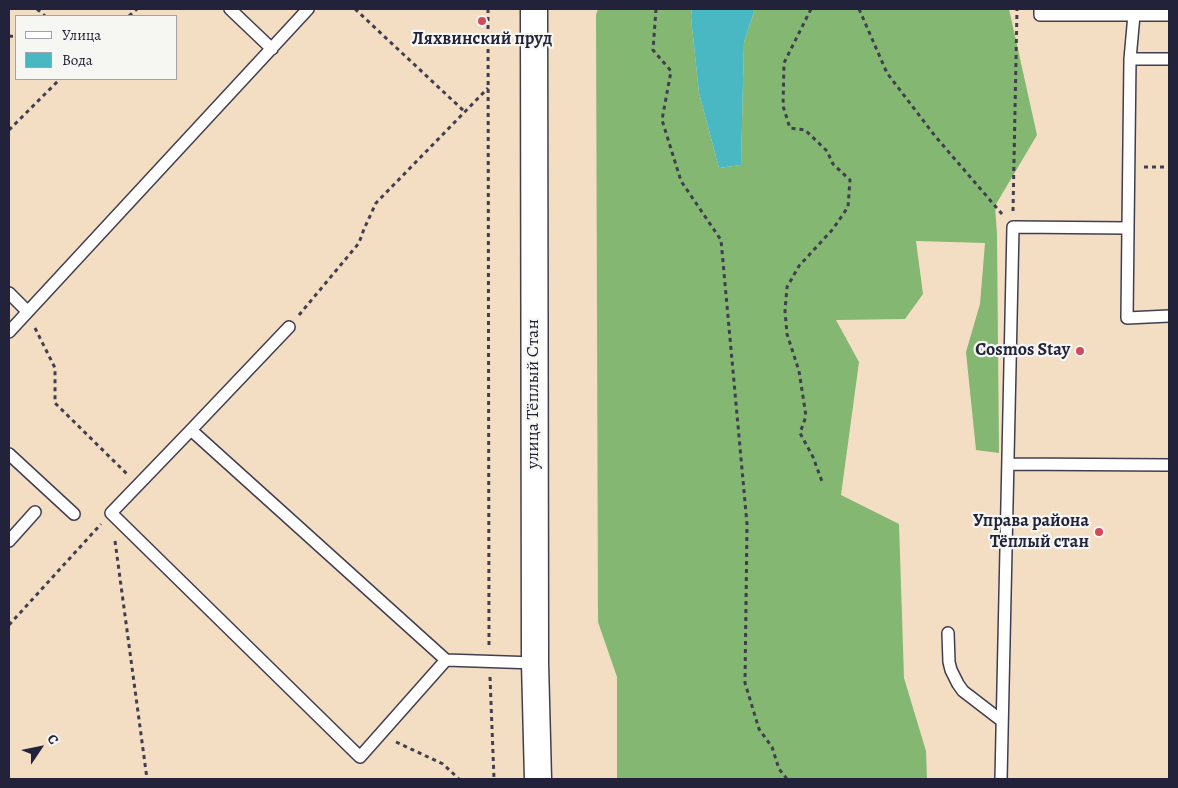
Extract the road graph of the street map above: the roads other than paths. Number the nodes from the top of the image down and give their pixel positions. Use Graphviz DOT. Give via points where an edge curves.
graph roads {
  1 [pos="230,9"];
  2 [pos="308,9"];
  3 [pos="534,9"];
  4 [pos="1040,9"];
  5 [pos="1134,15"];
  6 [pos="1169,16"];
  7 [pos="272,49"];
  8 [pos="1130,59"];
  9 [pos="1169,59"];
  10 [pos="1128,228"];
  11 [pos="9,293"];
  12 [pos="27,312"];
  13 [pos="1169,316"];
  14 [pos="289,326"];
  15 [pos="9,332"];
  16 [pos="191,430"];
  17 [pos="9,454"];
  18 [pos="1008,464"];
  19 [pos="1169,466"];
  20 [pos="35,512"];
  21 [pos="74,514"];
  22 [pos="9,542"];
  23 [pos="948,634"];
  24 [pos="446,660"];
  25 [pos="535,663"];
  26 [pos="1002,722"];
  27 [pos="538,779"];
  28 [pos="1001,779"];
  1 -- 7 [label="lane"];
  2 -- 7 [label="lane"];
  3 -- 25 [label="street, улица Тёплый Стан"];
  4 -- 5 [label="lane" via="1040,15"];
  5 -- 6 [label="lane"];
  5 -- 8 [label="lane"];
  7 -- 12 [label="lane"];
  8 -- 9 [label="lane"];
  8 -- 10 [label="lane"];
  10 -- 13 [label="lane" via="1127,318"];
  10 -- 18 [label="lane" via="1013,227"];
  11 -- 12 [label="lane"];
  12 -- 15 [label="lane"];
  14 -- 16 [label="lane"];
  16 -- 24 [label="lane"];
  16 -- 24 [label="lane" via="111,513 360,757"];
  17 -- 21 [label="lane"];
  18 -- 19 [label="lane"];
  18 -- 26 [label="lane"];
  20 -- 22 [label="lane"];
  23 -- 26 [label="lane" via="949,662 958,684"];
  24 -- 25 [label="lane"];
  25 -- 27 [label="street, улица Тёплый Стан"];
  26 -- 28 [label="lane"];
}
